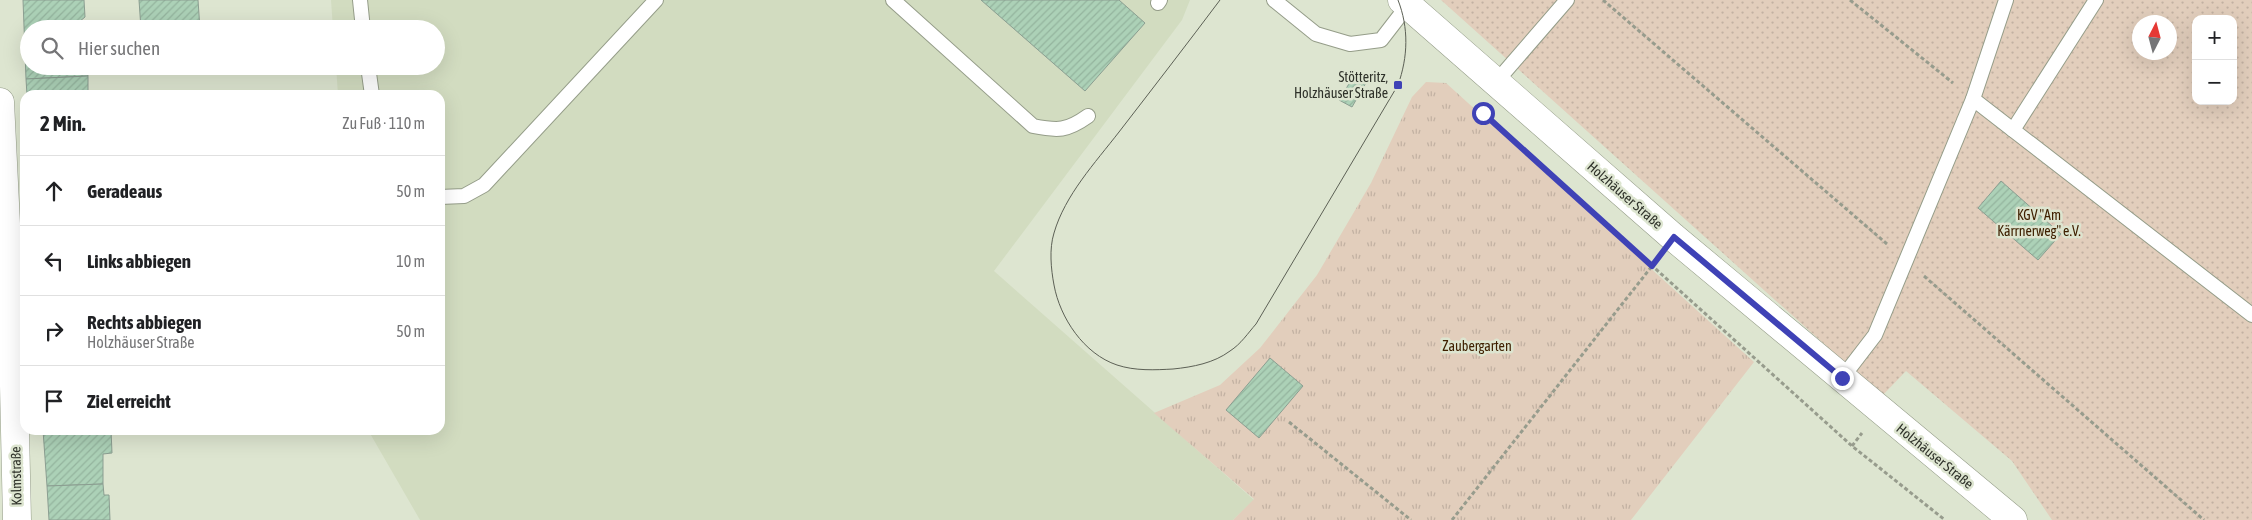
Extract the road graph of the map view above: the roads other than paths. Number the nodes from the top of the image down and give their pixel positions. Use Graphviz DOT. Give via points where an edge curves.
graph roads {
  1 [pos="360,0"];
  2 [pos="656,0"];
  3 [pos="893,0"];
  4 [pos="1274,0"];
  5 [pos="1567,0"];
  6 [pos="2006,0"];
  7 [pos="2096,0"];
  8 [pos="1406,3"];
  9 [pos="362,20"];
  10 [pos="369,75"];
  11 [pos="1496,82"];
  12 [pos="371,90"];
  13 [pos="1973,99"];
  14 [pos="0,102"];
  15 [pos="1088,116"];
  16 [pos="2013,130"];
  17 [pos="445,197"];
  18 [pos="2252,315"];
  19 [pos="1842,378"];
  20 [pos="17,520"];
  21 [pos="2013,520"];
  1 -- 9 [label="lane"];
  2 -- 17 [label="lane" via="484,186 464,196"];
  3 -- 15 [label="lane" via="1033,126 1057,131"];
  4 -- 8 [label="lane" via="1316,34 1350,44 1381,40"];
  5 -- 11 [label="lane"];
  6 -- 13 [label="lane"];
  7 -- 16 [label="lane"];
  8 -- 11 [label="main road, Holzhäuser Straße"];
  10 -- 12 [label="lane"];
  11 -- 19 [label="main road, Holzhäuser Straße"];
  13 -- 16 [label="lane"];
  13 -- 19 [label="lane" via="1875,335"];
  14 -- 20 [label="main road, Kolmstraße"];
  16 -- 18 [label="lane"];
  19 -- 21 [label="main road, Holzhäuser Straße"];
}
